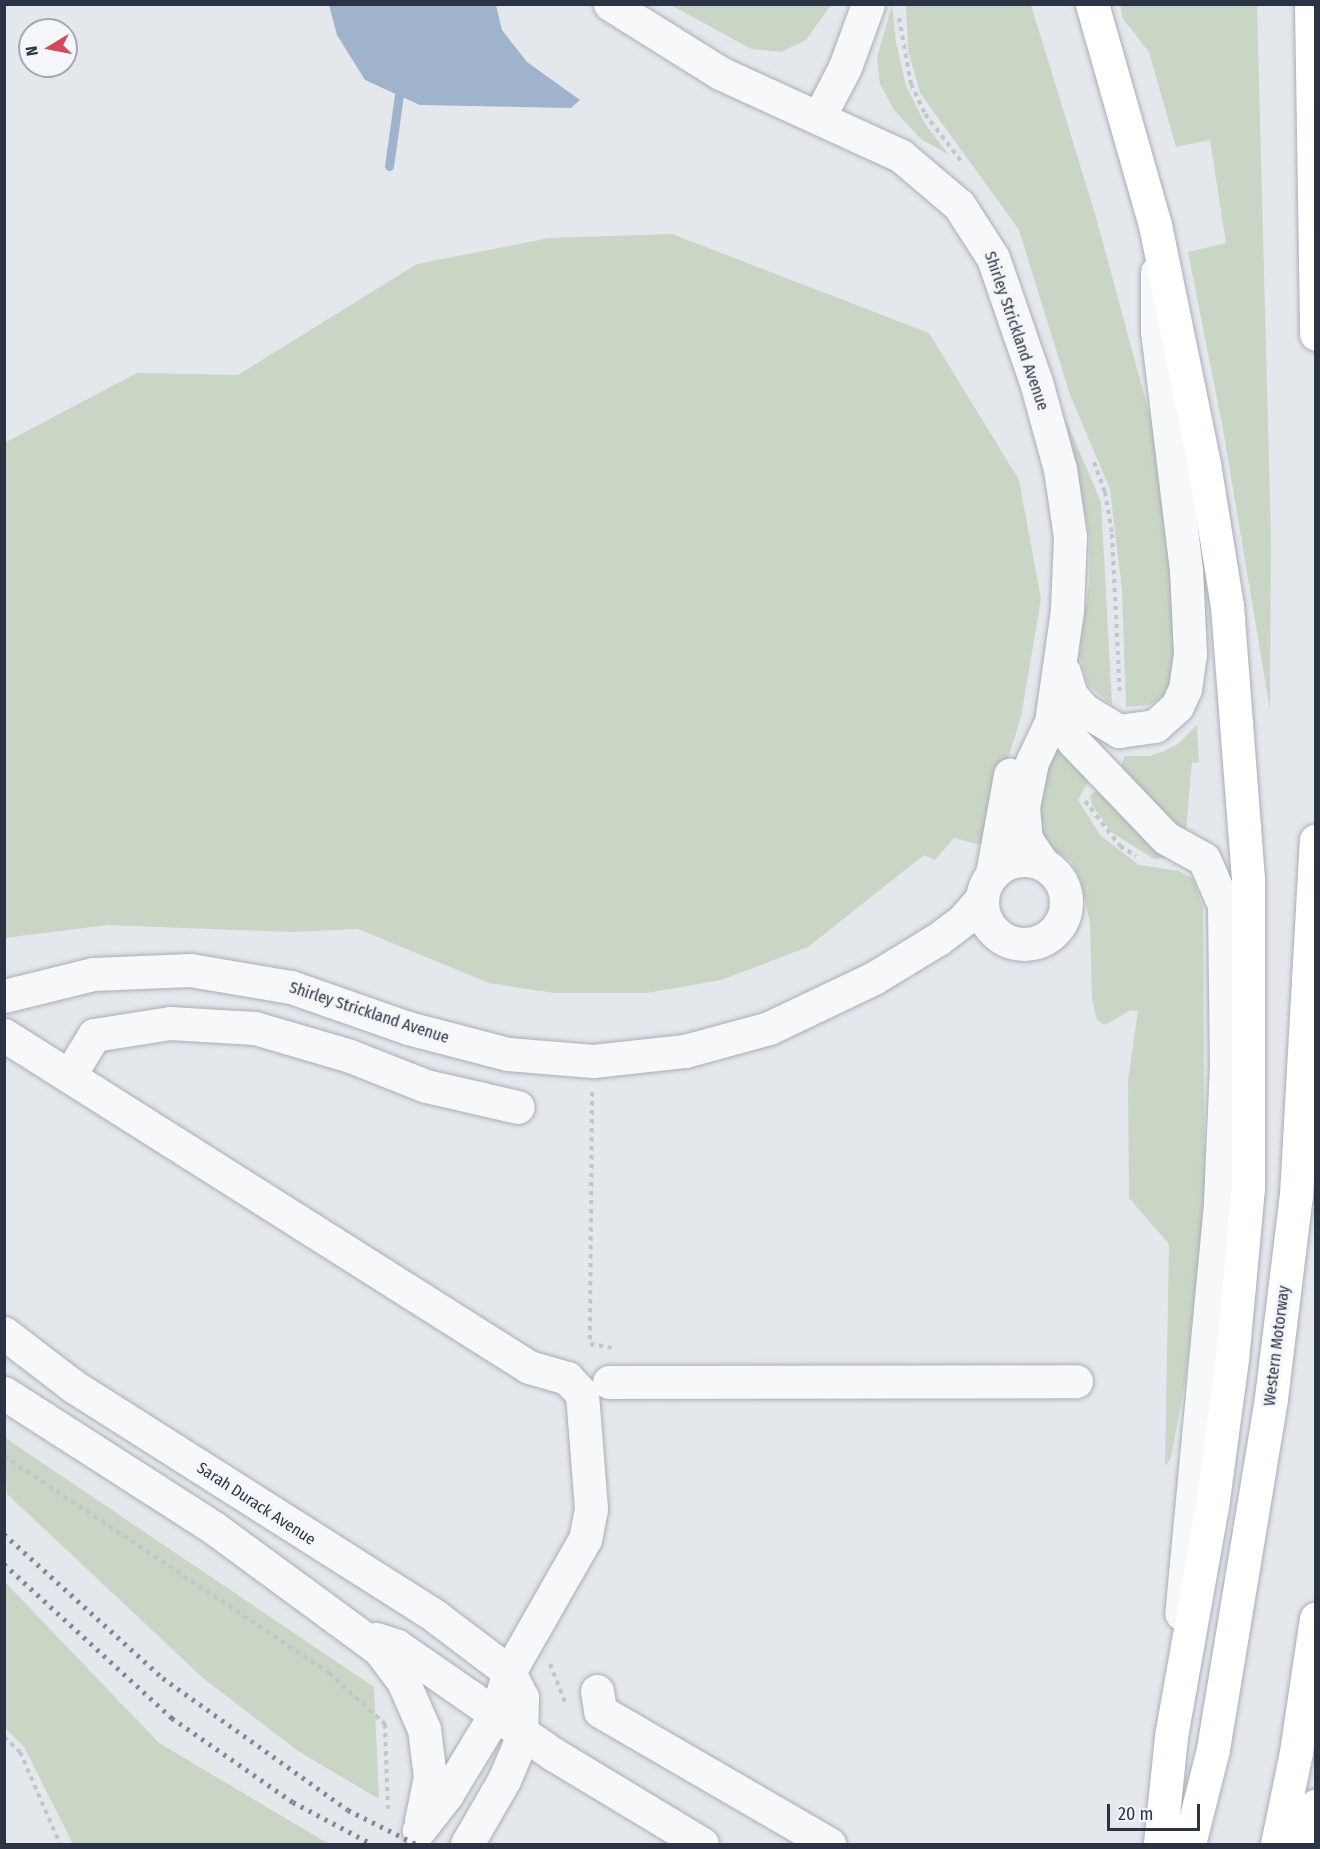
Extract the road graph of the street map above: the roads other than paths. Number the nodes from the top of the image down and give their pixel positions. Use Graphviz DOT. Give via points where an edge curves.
graph roads {
  1 [pos="610,4"];
  2 [pos="868,4"];
  3 [pos="1092,4"];
  4 [pos="1311,4"];
  5 [pos="819,117"];
  6 [pos="1158,235"];
  7 [pos="1316,334"];
  8 [pos="1059,668"];
  9 [pos="1051,722"];
  10 [pos="1316,842"];
  11 [pos="1043,864"];
  12 [pos="987,899"];
  13 [pos="4,996"];
  14 [pos="4,1035"];
  15 [pos="69,1076"];
  16 [pos="518,1107"];
  17 [pos="4,1333"];
  18 [pos="1076,1381"];
  19 [pos="609,1382"];
  20 [pos="4,1394"];
  21 [pos="1316,1618"];
  22 [pos="363,1634"];
  23 [pos="509,1672"];
  24 [pos="597,1691"];
  25 [pos="496,1713"];
  26 [pos="524,1732"];
  27 [pos="1171,1737"];
  28 [pos="1316,1806"];
  29 [pos="466,1845"];
  30 [pos="702,1845"];
  31 [pos="829,1845"];
  32 [pos="1160,1845"];
  33 [pos="1188,1845"];
  34 [pos="1277,1845"];
  35 [pos="1309,1845"];
  1 -- 5 [label="street, Shirley Strickland Avenue" via="720,73"];
  2 -- 5 [label="street" via="845,67"];
  3 -- 6 [label="highway"];
  4 -- 7 [label="highway"];
  5 -- 8 [label="street, Shirley Strickland Avenue" via="883,145 940,186 972,222 993,258 1036,382 1067,501 1070,575"];
  6 -- 8 [label="street" via="1157,331 1186,570 1190,654 1185,689 1177,706 1155,726 1119,731 1089,714 1071,694"];
  6 -- 27 [label="highway" via="1204,464 1227,606 1248,878 1248,1188 1214,1495"];
  8 -- 9 [label="street, Shirley Strickland Avenue"];
  8 -- 27 [label="street" via="1061,713 1073,741 1167,838 1204,859 1224,905 1226,1065 1220,1204"];
  9 -- 11 [label="street, Shirley Strickland Avenue" via="1032,762 1023,807 1026,839"];
  9 -- 12 [label="street" via="1024,747 1012,770 1001,808"];
  10 -- 33 [label="highway, Western Motorway" via="1296,1196 1272,1387 1213,1749"];
  11 -- 12 [label="street" via="1016,860"];
  11 -- 12 [label="street" via="1054,872 1066,896 1063,920 1047,938 1024,945 1000,937"];
  12 -- 13 [label="street, Shirley Strickland Avenue" via="974,919 952,928 874,978 769,1028 685,1052 592,1061 508,1054 408,1028 291,987 190,970 93,974"];
  14 -- 15 [label="street"];
  15 -- 16 [label="street" via="94,1035 170,1023 255,1028 350,1056 426,1086"];
  15 -- 23 [label="street" via="519,1361 567,1378 582,1394 591,1509 585,1539"];
  17 -- 23 [label="street, Sarah Durack Avenue" via="73,1386 435,1616"];
  18 -- 19 [label="street"];
  20 -- 22 [label="street" via="214,1528"];
  21 -- 34 [label="highway"];
  22 -- 25 [label="street" via="397,1646"];
  22 -- 25 [label="street" via="392,1664 419,1712 430,1755 429,1789 419,1830 447,1794"];
  23 -- 25 [label="street"];
  23 -- 26 [label="street" via="522,1697"];
  24 -- 31 [label="street" via="600,1711"];
  25 -- 26 [label="street"];
  26 -- 29 [label="street" via="512,1766"];
  26 -- 30 [label="street"];
  27 -- 32 [label="highway"];
  28 -- 35 [label="highway"];
}
